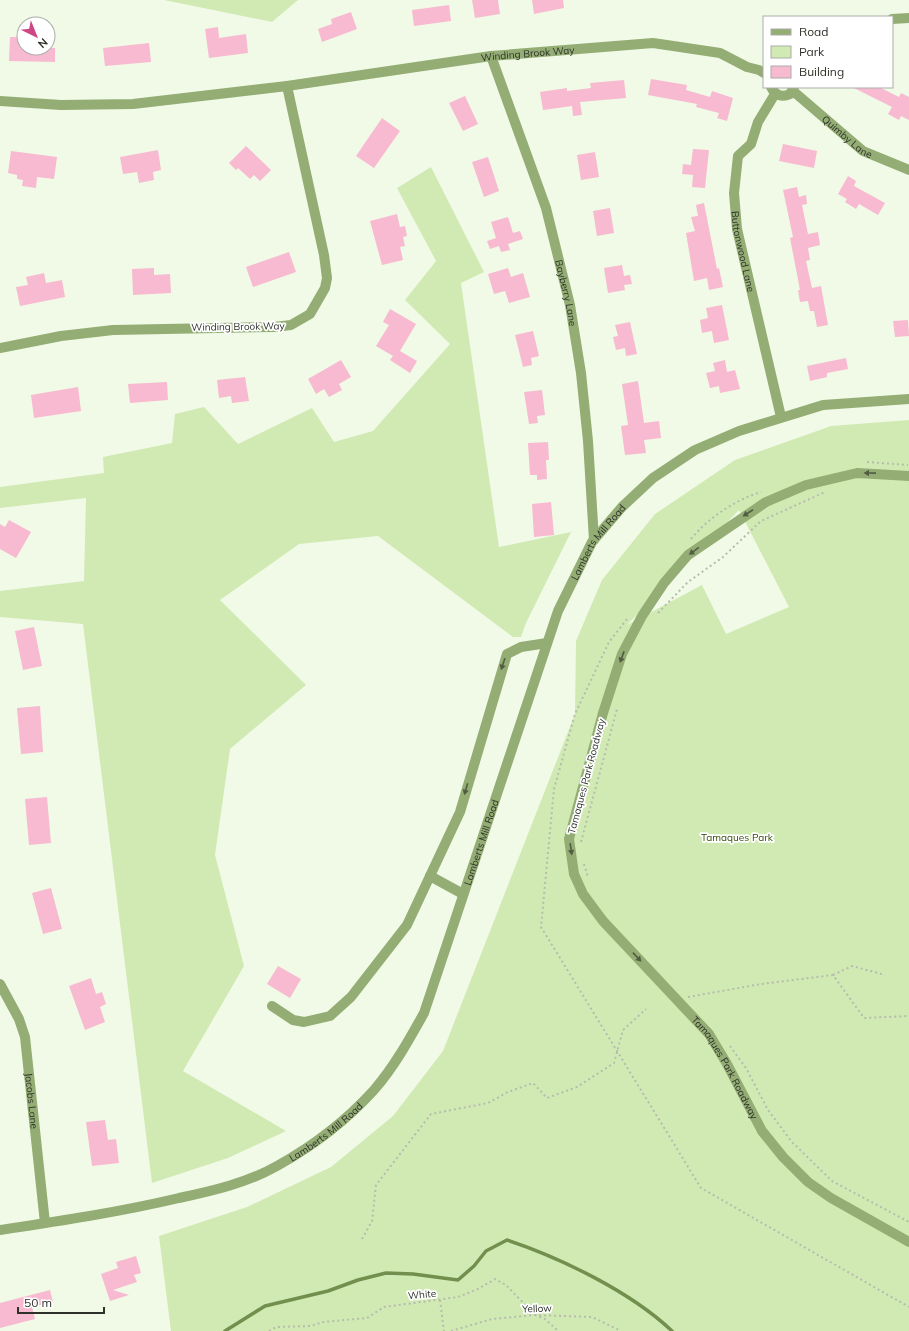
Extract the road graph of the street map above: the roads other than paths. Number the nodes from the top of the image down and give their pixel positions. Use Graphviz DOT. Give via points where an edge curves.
graph roads {
  1 [pos="909,18"];
  2 [pos="893,19"];
  3 [pos="491,56"];
  4 [pos="763,72"];
  5 [pos="287,86"];
  6 [pos="794,89"];
  7 [pos="773,90"];
  8 [pos="0,101"];
  9 [pos="909,170"];
  10 [pos="0,348"];
  11 [pos="909,399"];
  12 [pos="781,417"];
  13 [pos="909,476"];
  14 [pos="594,540"];
  15 [pos="547,643"];
  16 [pos="430,876"];
  17 [pos="463,894"];
  18 [pos="0,984"];
  19 [pos="272,1006"];
  20 [pos="45,1223"];
  21 [pos="0,1230"];
  22 [pos="909,1242"];
  1 -- 2 [label="street"];
  3 -- 4 [label="street, Winding Brook Way" via="653,43 720,53"];
  3 -- 5 [label="street, Winding Brook Way"];
  3 -- 14 [label="street, Bayberry Lane" via="546,208 570,305 588,441"];
  5 -- 8 [label="street, Winding Brook Way" via="133,104 61,105"];
  5 -- 10 [label="street, Winding Brook Way" via="327,278 325,288 310,314 291,325 274,327 113,330 61,336"];
  6 -- 7 [label="street" via="787,96"];
  6 -- 9 [label="street, Quimby Lane" via="863,151"];
  7 -- 12 [label="street, Buttonwood Lane" via="751,144 738,156 734,193 737,229"];
  11 -- 12 [label="street, Lamberts Mill Road" via="823,405"];
  12 -- 14 [label="street, Lamberts Mill Road" via="695,450 653,478 622,507"];
  13 -- 22 [label="street, Tamaques Park Roadway, one-way" via="857,473 806,485 766,502 688,555 664,582 622,654 569,839 574,874 583,894 603,921 709,1034 762,1131 783,1157 808,1182 831,1198"];
  14 -- 15 [label="street, Lamberts Mill Road" via="558,611"];
  15 -- 16 [label="street, one-way" via="521,647 507,654 460,812"];
  15 -- 17 [label="street, Lamberts Mill Road"];
  16 -- 17 [label="street"];
  16 -- 19 [label="street" via="406,925 340,1009 330,1016 304,1022 293,1020"];
  17 -- 20 [label="street, Lamberts Mill Road" via="424,1013 401,1054 375,1089 345,1120 276,1167 224,1188 122,1212"];
  18 -- 20 [label="street, Jacobs Lane" via="19,1019 25,1037"];
  20 -- 21 [label="street, Lamberts Mill Road"];
}
